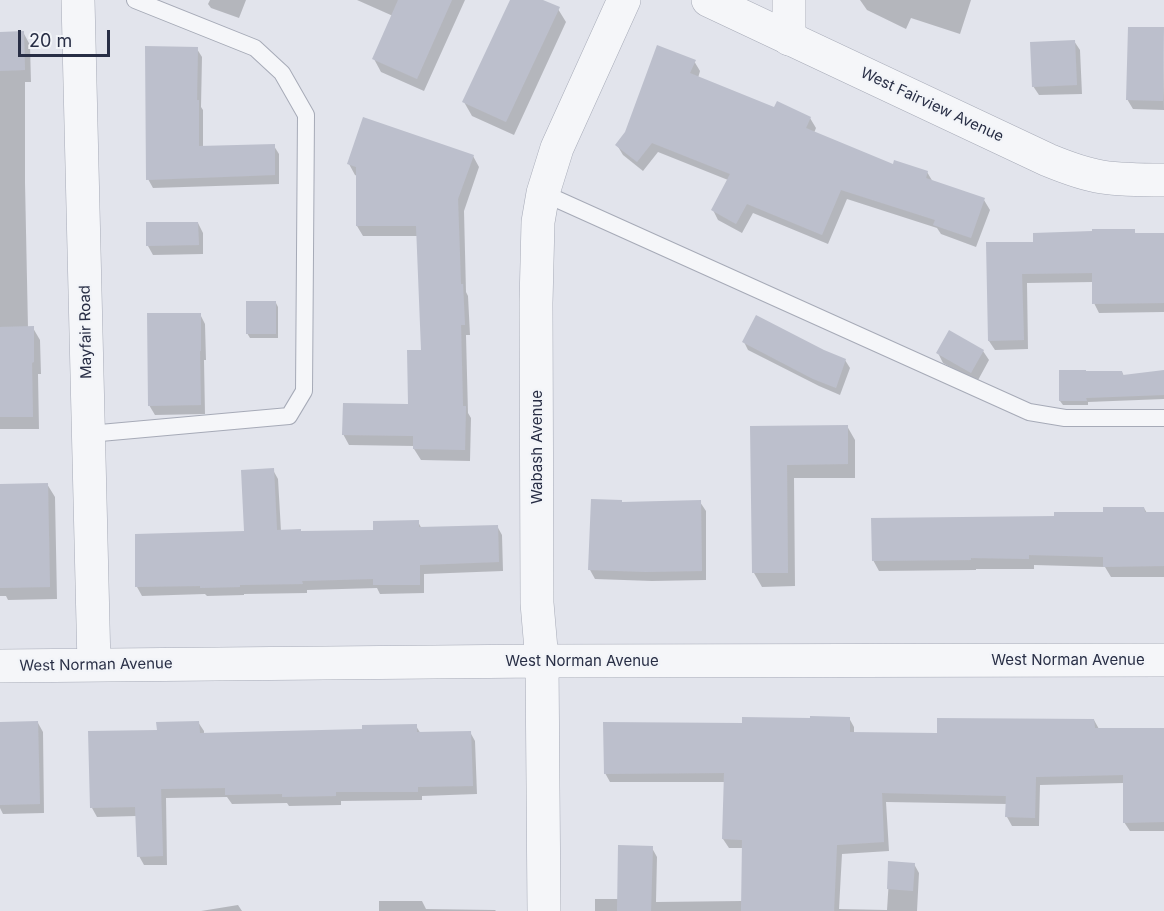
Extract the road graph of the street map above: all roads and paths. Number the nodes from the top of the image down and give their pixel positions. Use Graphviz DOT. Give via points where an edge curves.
graph roads {
  1 [pos="78,0"];
  2 [pos="135,0"];
  3 [pos="624,0"];
  4 [pos="708,0"];
  5 [pos="789,0"];
  6 [pos="789,39"];
  7 [pos="1164,180"];
  8 [pos="543,193"];
  9 [pos="1164,418"];
  10 [pos="89,434"];
  11 [pos="1164,660"];
  12 [pos="542,661"];
  13 [pos="94,665"];
  14 [pos="0,666"];
  15 [pos="544,911"];
  1 -- 10 [label="street, Mayfair Road"];
  2 -- 10 [label="lane" via="255,48 282,73 306,115 304,391 289,416"];
  3 -- 8 [label="street, Wabash Avenue" via="557,148"];
  4 -- 6 [label="street, West Fairview Avenue"];
  5 -- 6 [label="street"];
  6 -- 7 [label="street, West Fairview Avenue" via="1047,160 1102,177"];
  8 -- 9 [label="lane" via="1029,412 1065,418"];
  8 -- 12 [label="street, Wabash Avenue" via="538,222 536,303 537,603"];
  10 -- 13 [label="street, Mayfair Road"];
  11 -- 12 [label="street, West Norman Avenue"];
  12 -- 13 [label="street, West Norman Avenue"];
  12 -- 15 [label="street, Wabash Avenue"];
  13 -- 14 [label="street, West Norman Avenue"];
}
